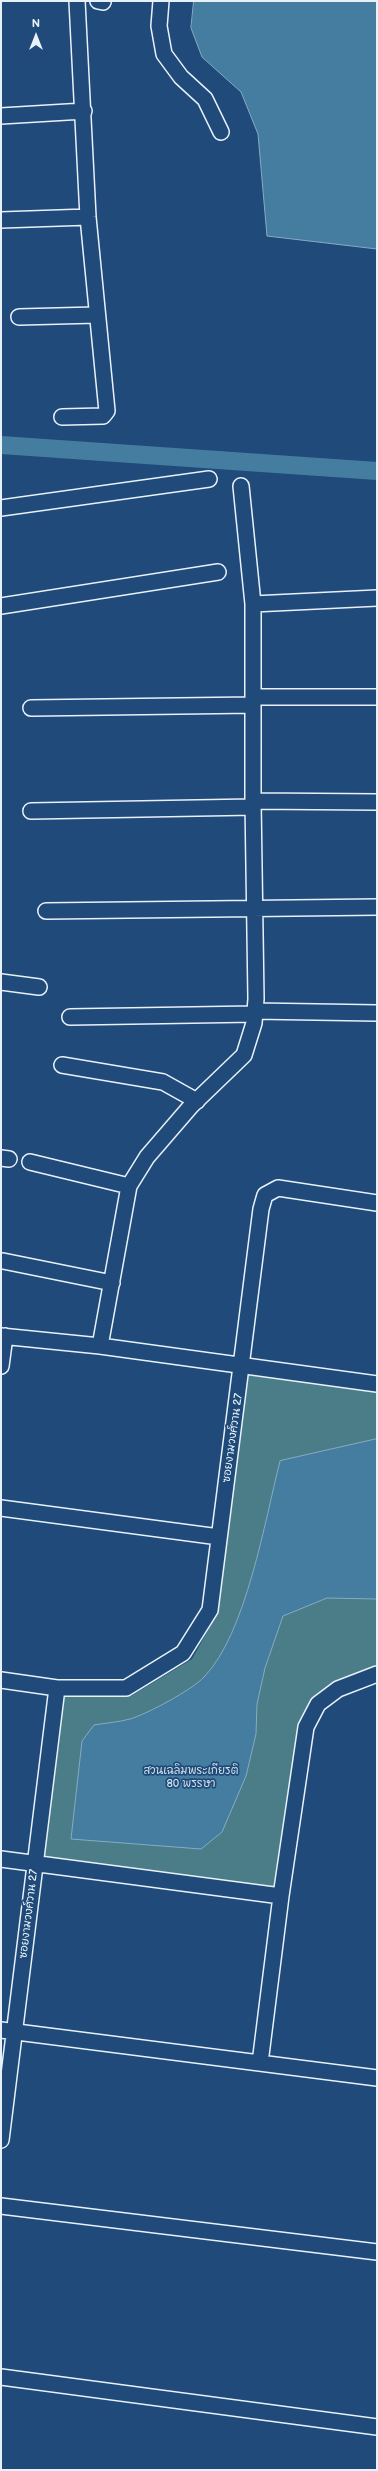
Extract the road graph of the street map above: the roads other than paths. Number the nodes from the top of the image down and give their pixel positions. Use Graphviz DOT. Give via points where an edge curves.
graph roads {
  1 [pos="77,1"];
  2 [pos="161,1"];
  3 [pos="84,111"];
  4 [pos="1,116"];
  5 [pos="221,132"];
  6 [pos="88,217"];
  7 [pos="1,220"];
  8 [pos="96,315"];
  9 [pos="19,317"];
  10 [pos="62,417"];
  11 [pos="209,479"];
  12 [pos="241,486"];
  13 [pos="1,508"];
  14 [pos="218,572"];
  15 [pos="377,598"];
  16 [pos="253,604"];
  17 [pos="1,606"];
  18 [pos="377,697"];
  19 [pos="253,701"];
  20 [pos="32,708"];
  21 [pos="377,802"];
  22 [pos="253,804"];
  23 [pos="31,811"];
  24 [pos="377,907"];
  25 [pos="254,908"];
  26 [pos="46,911"];
  27 [pos="1,982"];
  28 [pos="39,987"];
  29 [pos="255,1012"];
  30 [pos="377,1013"];
  31 [pos="70,1017"];
  32 [pos="62,1065"];
  33 [pos="197,1101"];
  34 [pos="30,1162"];
  35 [pos="129,1186"];
  36 [pos="377,1203"];
  37 [pos="3,1261"];
  38 [pos="112,1282"];
  39 [pos="3,1336"];
  40 [pos="100,1346"];
  41 [pos="1,1366"];
  42 [pos="242,1367"];
  43 [pos="377,1384"];
  44 [pos="1,1508"];
  45 [pos="219,1537"];
  46 [pos="377,1674"];
  47 [pos="1,1680"];
  48 [pos="57,1688"];
  49 [pos="1,1859"];
  50 [pos="35,1864"];
  51 [pos="281,1896"];
  52 [pos="8,2031"];
  53 [pos="260,2063"];
  54 [pos="377,2078"];
  55 [pos="1,2140"];
  56 [pos="1,2206"];
  57 [pos="377,2252"];
  58 [pos="1,2377"];
  59 [pos="377,2427"];
  1 -- 3 [label="street"];
  2 -- 5 [label="street" via="159,26 164,54 180,76 205,99"];
  3 -- 4 [label="street"];
  3 -- 6 [label="street"];
  6 -- 7 [label="street"];
  6 -- 8 [label="street"];
  8 -- 9 [label="street"];
  8 -- 10 [label="street" via="107,411 103,416 97,417"];
  11 -- 13 [label="street"];
  12 -- 16 [label="street"];
  14 -- 17 [label="street"];
  15 -- 16 [label="street"];
  16 -- 19 [label="street"];
  18 -- 19 [label="street"];
  19 -- 20 [label="street"];
  19 -- 22 [label="street"];
  21 -- 22 [label="street"];
  22 -- 23 [label="street"];
  22 -- 25 [label="street"];
  24 -- 25 [label="street"];
  25 -- 26 [label="street"];
  25 -- 29 [label="street"];
  27 -- 28 [label="street"];
  29 -- 30 [label="street"];
  29 -- 31 [label="street"];
  29 -- 33 [label="street" via="244,1055"];
  32 -- 33 [label="street" via="163,1082"];
  33 -- 35 [label="street" via="147,1157"];
  34 -- 35 [label="street"];
  35 -- 38 [label="street"];
  36 -- 42 [label="street, ซอยงามวงศ์วาน 27" via="278,1188 265,1195 261,1208"];
  37 -- 38 [label="street"];
  38 -- 40 [label="street"];
  39 -- 40 [label="street"];
  39 -- 41 [label="street"];
  40 -- 42 [label="street"];
  42 -- 43 [label="street"];
  42 -- 45 [label="street, ซอยงามวงศ์วาน 27"];
  44 -- 45 [label="street"];
  45 -- 48 [label="street, ซอยงามวงศ์วาน 27" via="210,1610 183,1653 126,1688"];
  46 -- 51 [label="street" via="338,1689 318,1704 306,1727"];
  47 -- 48 [label="street, ซอยงามวงศ์วาน 27"];
  48 -- 50 [label="street, ซอยงามวงศ์วาน 27"];
  49 -- 50 [label="street"];
  50 -- 51 [label="street"];
  50 -- 52 [label="street, ซอยงามวงศ์วาน 27"];
  51 -- 53 [label="street"];
  52 -- 53 [label="street"];
  52 -- 55 [label="street, ซอยงามวงศ์วาน 27"];
  53 -- 54 [label="street"];
  56 -- 57 [label="street"];
  58 -- 59 [label="street"];
}
